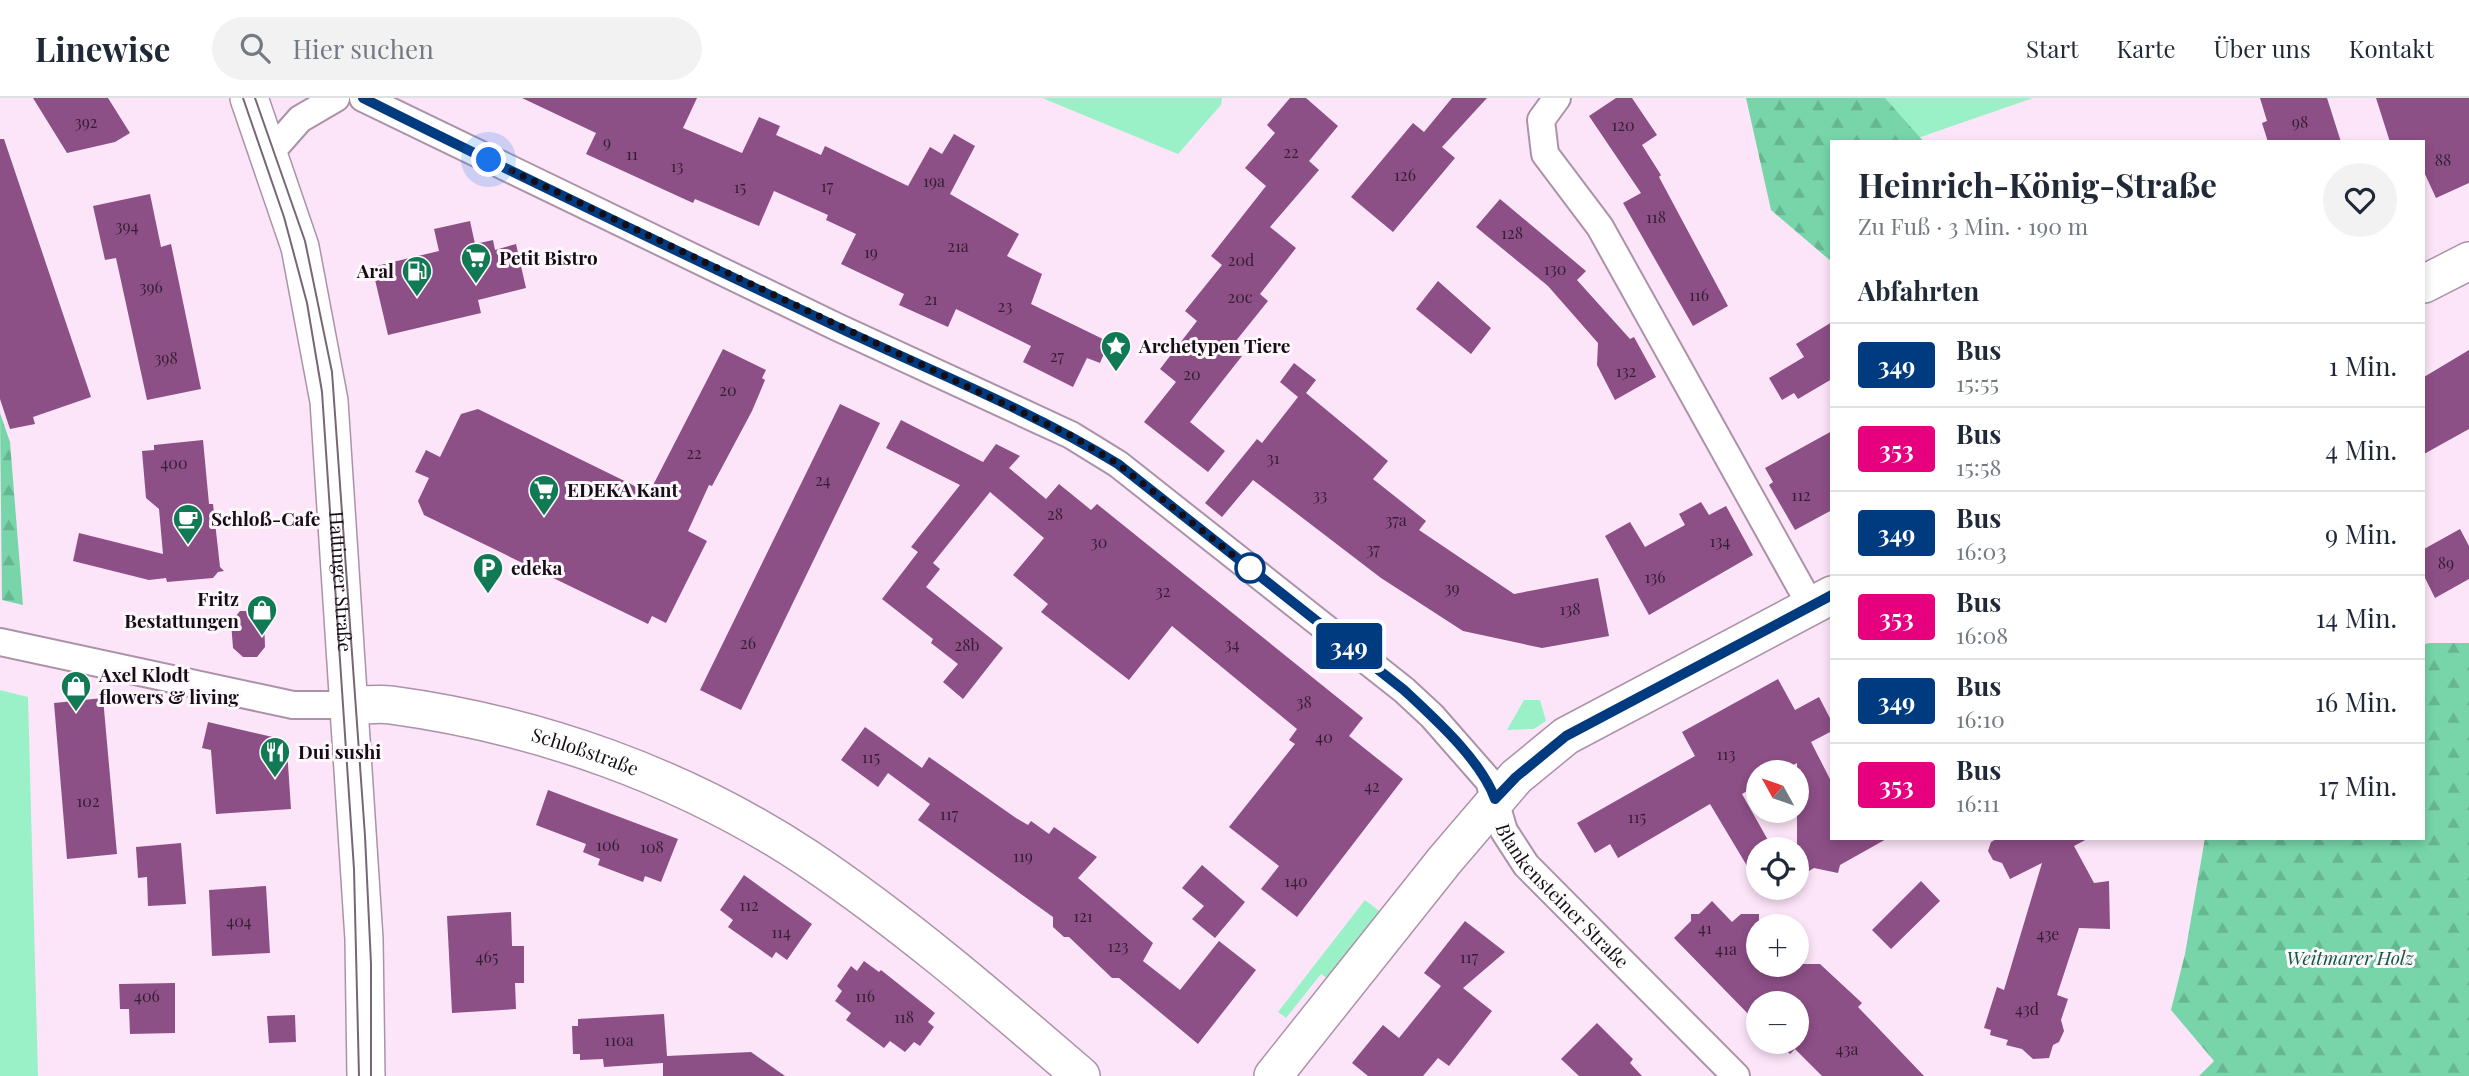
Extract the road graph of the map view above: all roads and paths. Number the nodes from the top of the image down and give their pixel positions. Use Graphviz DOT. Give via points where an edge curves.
graph roads {
  1 [pos="249,98"];
  2 [pos="336,98"];
  3 [pos="363,98"];
  4 [pos="1557,98"];
  5 [pos="270,153"];
  6 [pos="2469,261"];
  7 [pos="2425,283"];
  8 [pos="1821,601"];
  9 [pos="0,642"];
  10 [pos="349,705"];
  11 [pos="1495,799"];
  12 [pos="366,1076"];
  13 [pos="1081,1076"];
  14 [pos="1272,1076"];
  15 [pos="1736,1076"];
  1 -- 5 [label="main road, Hattinger Straße"];
  2 -- 5 [label="street" via="300,119"];
  3 -- 11 [label="street, Blankensteiner Straße" via="1093,448 1404,690 1482,773"];
  4 -- 8 [label="street" via="1542,120 1545,155 1600,227"];
  5 -- 10 [label="main road, Hattinger Straße" via="300,247 322,350 332,427"];
  6 -- 7 [label="main road"];
  8 -- 11 [label="main road" via="1566,736"];
  9 -- 10 [label="street, Schloßstraße" via="293,705"];
  10 -- 12 [label="main road, Hattinger Straße" via="364,939"];
  10 -- 13 [label="main road, Schloßstraße" via="390,705 439,713 579,747 737,817 807,858 934,951"];
  11 -- 14 [label="main road"];
  11 -- 15 [label="street, Blankensteiner Straße" via="1504,831 1527,865"];
}
